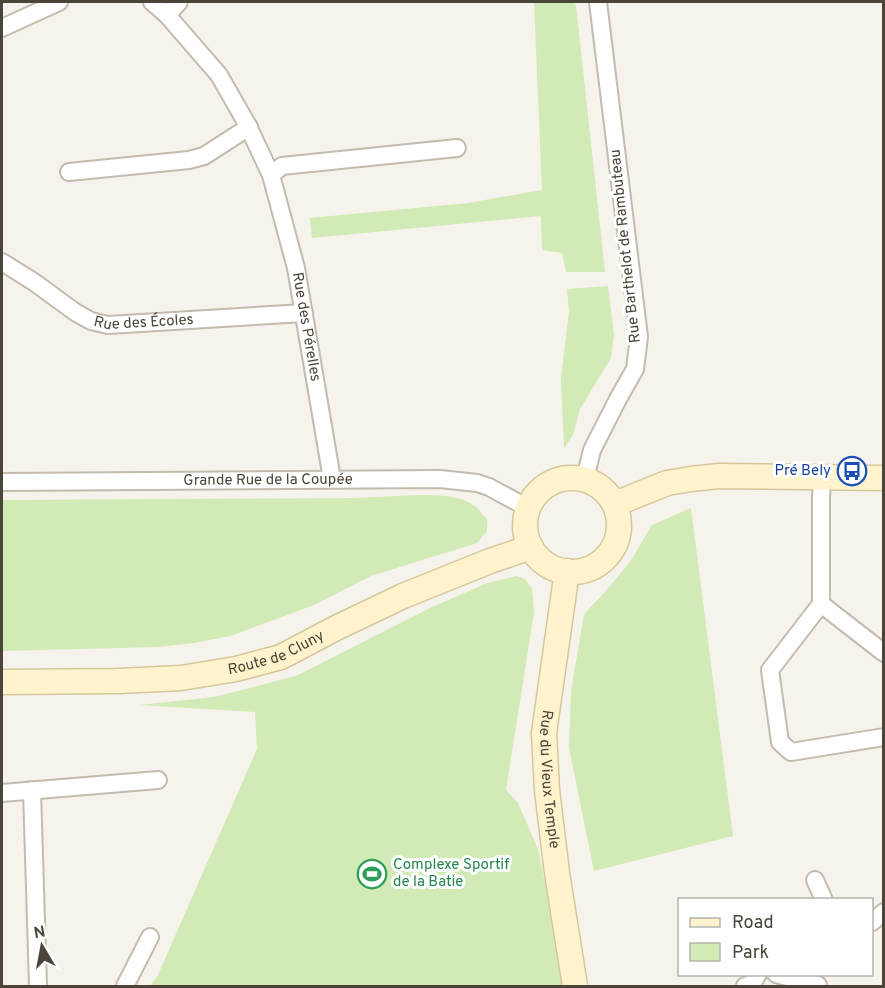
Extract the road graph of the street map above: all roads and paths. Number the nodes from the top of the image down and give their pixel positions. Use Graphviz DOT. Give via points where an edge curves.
graph roads {
  1 [pos="59,2"];
  2 [pos="152,2"];
  3 [pos="179,2"];
  4 [pos="598,2"];
  5 [pos="167,15"];
  6 [pos="2,28"];
  7 [pos="249,128"];
  8 [pos="457,148"];
  9 [pos="69,171"];
  10 [pos="271,175"];
  11 [pos="2,262"];
  12 [pos="304,313"];
  13 [pos="822,478"];
  14 [pos="884,478"];
  15 [pos="332,479"];
  16 [pos="585,479"];
  17 [pos="2,482"];
  18 [pos="615,504"];
  19 [pos="528,508"];
  20 [pos="531,547"];
  21 [pos="567,571"];
  22 [pos="821,604"];
  23 [pos="884,653"];
  24 [pos="2,682"];
  25 [pos="884,737"];
  26 [pos="158,780"];
  27 [pos="32,790"];
  28 [pos="2,793"];
  29 [pos="815,880"];
  30 [pos="823,898"];
  31 [pos="150,937"];
  32 [pos="757,976"];
  33 [pos="782,976"];
  34 [pos="820,982"];
  35 [pos="38,987"];
  36 [pos="125,987"];
  37 [pos="575,987"];
  38 [pos="745,987"];
  1 -- 6 [label="street"];
  2 -- 5 [label="street, Rue des Pérelles"];
  3 -- 5 [label="street"];
  4 -- 16 [label="street, Rue Barthelot de Rambuteau" via="639,337 635,369 592,450"];
  5 -- 7 [label="street, Rue des Pérelles" via="219,75"];
  7 -- 9 [label="street" via="204,156 189,160"];
  7 -- 10 [label="street, Rue des Pérelles"];
  8 -- 10 [label="street" via="282,166"];
  10 -- 12 [label="street, Rue des Pérelles"];
  11 -- 12 [label="street, Rue des Écoles" via="91,321 108,325"];
  12 -- 15 [label="street, Rue des Pérelles"];
  13 -- 14 [label="main road"];
  13 -- 18 [label="main road" via="692,479 667,483"];
  13 -- 22 [label="street"];
  15 -- 17 [label="street, Grande Rue de la Coupée"];
  15 -- 19 [label="street, Grande Rue de la Coupée" via="440,478 477,483"];
  16 -- 18 [label="main road" via="604,490"];
  16 -- 19 [label="main road" via="557,480 545,486"];
  18 -- 21 [label="main road" via="619,533 613,549 601,563"];
  19 -- 20 [label="main road" via="525,521"];
  20 -- 21 [label="main road" via="540,559"];
  20 -- 24 [label="main road, Route de Cluny" via="403,596 281,657 236,669 181,678"];
  21 -- 37 [label="main road, Rue du Vieux Temple" via="544,734 548,801"];
  22 -- 23 [label="street"];
  22 -- 25 [label="street" via="770,670 780,741 791,752"];
  26 -- 27 [label="street"];
  27 -- 28 [label="street"];
  27 -- 35 [label="street"];
  29 -- 30 [label="street"];
  31 -- 36 [label="street"];
  32 -- 38 [label="street"];
  33 -- 34 [label="street"];
}
